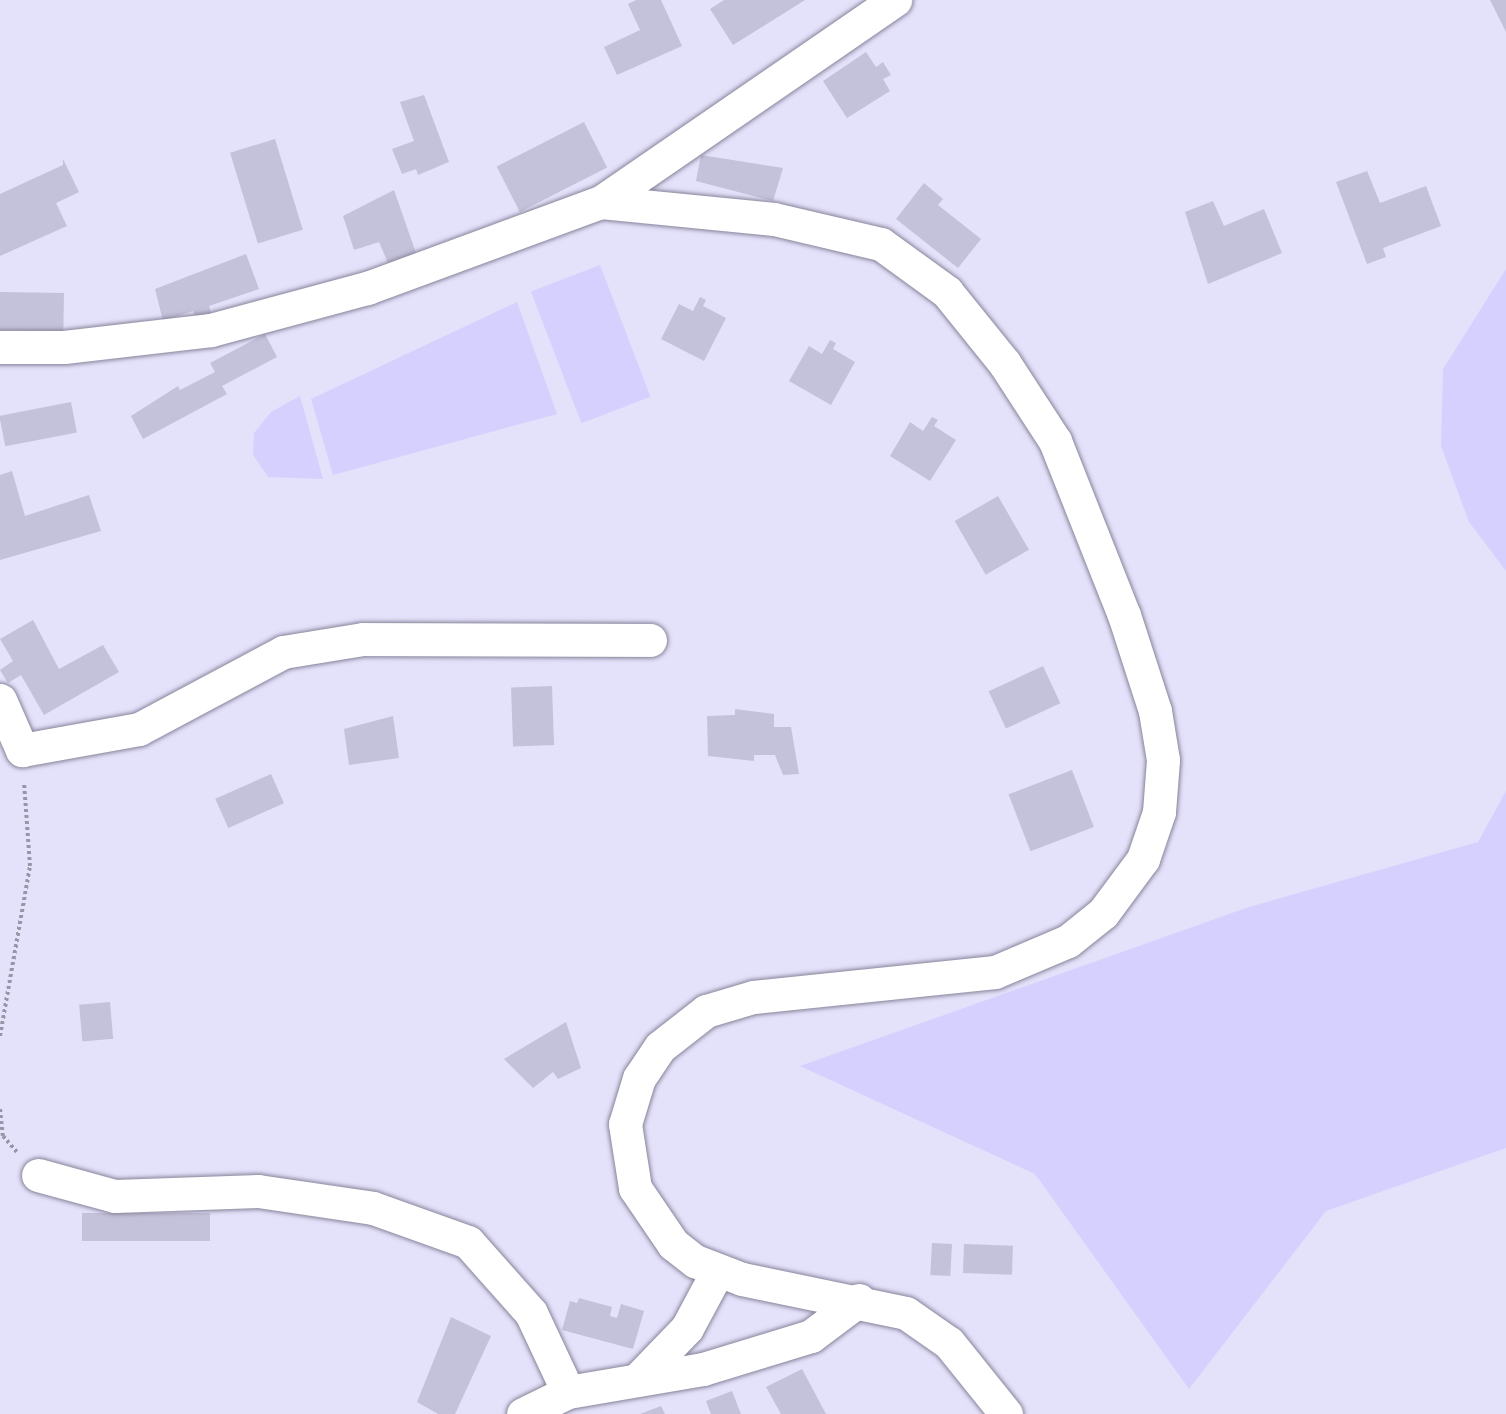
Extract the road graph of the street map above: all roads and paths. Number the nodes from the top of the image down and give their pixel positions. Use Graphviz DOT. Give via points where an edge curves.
graph roads {
  1 [pos="895,0"];
  2 [pos="601,202"];
  3 [pos="0,347"];
  4 [pos="650,640"];
  5 [pos="0,700"];
  6 [pos="22,750"];
  7 [pos="0,1036"];
  8 [pos="0,1109"];
  9 [pos="38,1175"];
  10 [pos="717,1272"];
  11 [pos="859,1300"];
  12 [pos="637,1380"];
  13 [pos="568,1392"];
  14 [pos="523,1414"];
  15 [pos="1006,1414"];
  1 -- 2 [label="street"];
  2 -- 3 [label="street" via="367,288 211,330 64,347"];
  2 -- 10 [label="street" via="774,219 881,243 946,292 1005,364 1055,441 1124,615 1155,711 1163,760 1159,812 1143,859 1103,913 1068,941 995,972 957,980 730,1002 682,1026 660,1047 639,1078 625,1125 627,1158 650,1216 673,1244"];
  4 -- 6 [label="street" via="363,639 284,652 139,729"];
  5 -- 6 [label="street"];
  6 -- 7 [label="path" via="30,866"];
  8 -- 9 [label="path" via="3,1136"];
  9 -- 13 [label="street" via="115,1196 258,1191 373,1208 468,1242 531,1313"];
  10 -- 11 [label="street"];
  10 -- 12 [label="street" via="687,1328"];
  11 -- 12 [label="street" via="812,1336 703,1369"];
  11 -- 15 [label="street" via="897,1309 932,1328"];
  12 -- 13 [label="street"];
  13 -- 14 [label="street"];
}
